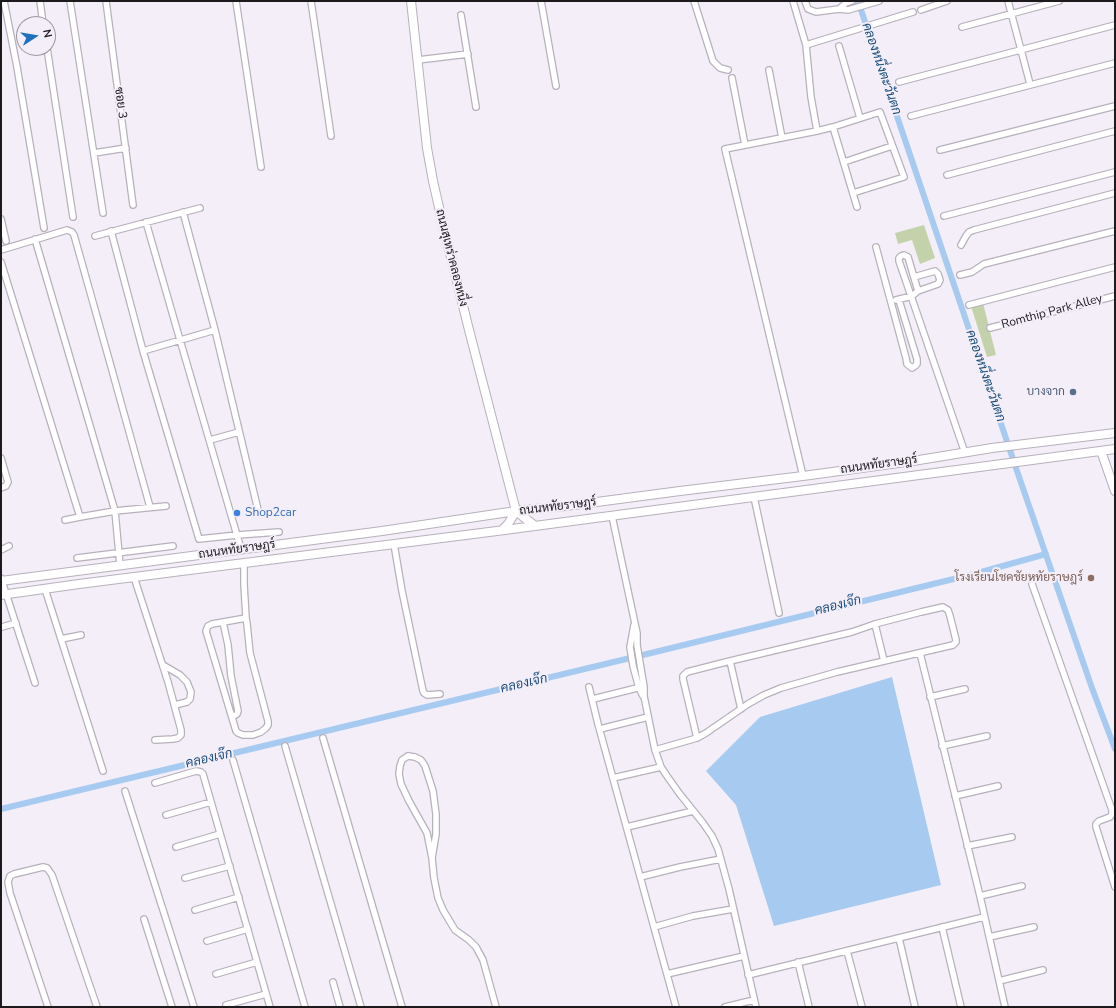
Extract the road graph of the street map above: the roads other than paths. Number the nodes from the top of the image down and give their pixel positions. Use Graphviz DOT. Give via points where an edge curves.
graph roads {
  1 [pos="4,1"];
  2 [pos="40,1"];
  3 [pos="70,1"];
  4 [pos="106,1"];
  5 [pos="236,1"];
  6 [pos="311,1"];
  7 [pos="411,1"];
  8 [pos="541,1"];
  9 [pos="694,1"];
  10 [pos="793,1"];
  11 [pos="805,1"];
  12 [pos="879,1"];
  13 [pos="948,1"];
  14 [pos="1008,1"];
  15 [pos="1059,1"];
  16 [pos="849,2"];
  17 [pos="839,9"];
  18 [pos="921,10"];
  19 [pos="913,12"];
  20 [pos="1012,14"];
  21 [pos="461,15"];
  22 [pos="42,16"];
  23 [pos="1115,25"];
  24 [pos="962,27"];
  25 [pos="806,44"];
  26 [pos="839,46"];
  27 [pos="1021,49"];
  28 [pos="468,54"];
  29 [pos="48,56"];
  30 [pos="418,60"];
  31 [pos="1115,63"];
  32 [pos="728,70"];
  33 [pos="769,70"];
  34 [pos="732,78"];
  35 [pos="899,82"];
  36 [pos="1030,84"];
  37 [pos="556,86"];
  38 [pos="1115,106"];
  39 [pos="476,107"];
  40 [pos="911,116"];
  41 [pos="860,118"];
  42 [pos="833,127"];
  43 [pos="817,131"];
  44 [pos="1115,132"];
  45 [pos="331,136"];
  46 [pos="782,138"];
  47 [pos="745,146"];
  48 [pos="892,146"];
  49 [pos="126,148"];
  50 [pos="940,150"];
  51 [pos="94,153"];
  52 [pos="844,162"];
  53 [pos="261,167"];
  54 [pos="1115,172"];
  55 [pos="947,175"];
  56 [pos="853,193"];
  57 [pos="1115,194"];
  58 [pos="134,205"];
  59 [pos="857,207"];
  60 [pos="200,208"];
  61 [pos="183,212"];
  62 [pos="103,213"];
  63 [pos="944,216"];
  64 [pos="73,217"];
  65 [pos="1,219"];
  66 [pos="146,222"];
  67 [pos="44,228"];
  68 [pos="111,231"];
  69 [pos="1115,231"];
  70 [pos="95,236"];
  71 [pos="35,239"];
  72 [pos="6,241"];
  73 [pos="961,245"];
  74 [pos="876,247"];
  75 [pos="1,250"];
  76 [pos="1,262"];
  77 [pos="1115,268"];
  78 [pos="960,275"];
  79 [pos="914,277"];
  80 [pos="918,291"];
  81 [pos="912,296"];
  82 [pos="1115,296"];
  83 [pos="899,300"];
  84 [pos="890,302"];
  85 [pos="969,305"];
  86 [pos="990,328"];
  87 [pos="215,330"];
  88 [pos="180,340"];
  89 [pos="143,350"];
  90 [pos="239,432"];
  91 [pos="1115,433"];
  92 [pos="210,440"];
  93 [pos="1115,449"];
  94 [pos="1101,451"];
  95 [pos="965,453"];
  96 [pos="1,458"];
  97 [pos="803,476"];
  98 [pos="1,488"];
  99 [pos="1115,491"];
  100 [pos="754,497"];
  101 [pos="166,506"];
  102 [pos="150,507"];
  103 [pos="258,510"];
  104 [pos="115,511"];
  105 [pos="516,511"];
  106 [pos="612,516"];
  107 [pos="80,517"];
  108 [pos="65,520"];
  109 [pos="535,526"];
  110 [pos="502,530"];
  111 [pos="279,532"];
  112 [pos="237,535"];
  113 [pos="394,544"];
  114 [pos="9,546"];
  115 [pos="173,546"];
  116 [pos="241,549"];
  117 [pos="1,550"];
  118 [pos="119,552"];
  119 [pos="77,558"];
  120 [pos="244,563"];
  121 [pos="120,565"];
  122 [pos="134,577"];
  123 [pos="1,580"];
  124 [pos="1032,584"];
  125 [pos="45,589"];
  126 [pos="4,595"];
  127 [pos="779,613"];
  128 [pos="246,618"];
  129 [pos="223,622"];
  130 [pos="635,622"];
  131 [pos="16,623"];
  132 [pos="875,624"];
  133 [pos="2,627"];
  134 [pos="81,635"];
  135 [pos="61,639"];
  136 [pos="920,653"];
  137 [pos="730,661"];
  138 [pos="884,661"];
  139 [pos="163,665"];
  140 [pos="36,683"];
  141 [pos="589,687"];
  142 [pos="641,687"];
  143 [pos="965,689"];
  144 [pos="440,694"];
  145 [pos="930,697"];
  146 [pos="593,699"];
  147 [pos="175,705"];
  148 [pos="741,709"];
  149 [pos="232,717"];
  150 [pos="648,717"];
  151 [pos="600,729"];
  152 [pos="987,736"];
  153 [pos="323,738"];
  154 [pos="697,738"];
  155 [pos="155,740"];
  156 [pos="285,746"];
  157 [pos="942,746"];
  158 [pos="655,750"];
  159 [pos="233,760"];
  160 [pos="661,767"];
  161 [pos="103,771"];
  162 [pos="613,778"];
  163 [pos="155,782"];
  164 [pos="998,786"];
  165 [pos="125,791"];
  166 [pos="955,796"];
  167 [pos="211,802"];
  168 [pos="693,811"];
  169 [pos="166,816"];
  170 [pos="626,827"];
  171 [pos="220,834"];
  172 [pos="1012,837"];
  173 [pos="967,846"];
  174 [pos="176,847"];
  175 [pos="432,858"];
  176 [pos="721,859"];
  177 [pos="230,866"];
  178 [pos="640,877"];
  179 [pos="185,878"];
  180 [pos="1022,886"];
  181 [pos="1115,887"];
  182 [pos="980,896"];
  183 [pos="239,897"];
  184 [pos="733,909"];
  185 [pos="195,910"];
  186 [pos="984,917"];
  187 [pos="144,919"];
  188 [pos="654,927"];
  189 [pos="942,927"];
  190 [pos="1034,927"];
  191 [pos="248,929"];
  192 [pos="989,937"];
  193 [pos="899,938"];
  194 [pos="207,942"];
  195 [pos="847,950"];
  196 [pos="744,956"];
  197 [pos="257,962"];
  198 [pos="798,962"];
  199 [pos="1044,970"];
  200 [pos="216,974"];
  201 [pos="667,974"];
  202 [pos="748,975"];
  203 [pos="999,981"];
  204 [pos="333,982"];
  205 [pos="266,994"];
  206 [pos="754,1000"];
  207 [pos="226,1005"];
  208 [pos="48,1007"];
  209 [pos="97,1007"];
  210 [pos="172,1007"];
  211 [pos="194,1007"];
  212 [pos="270,1007"];
  213 [pos="305,1007"];
  214 [pos="340,1007"];
  215 [pos="361,1007"];
  216 [pos="402,1007"];
  217 [pos="496,1007"];
  218 [pos="676,1007"];
  219 [pos="725,1007"];
  220 [pos="756,1007"];
  221 [pos="809,1007"];
  222 [pos="862,1007"];
  223 [pos="915,1007"];
  224 [pos="961,1007"];
  225 [pos="1005,1007"];
  1 -- 67 [label="street"];
  2 -- 22 [label="street"];
  3 -- 51 [label="street"];
  4 -- 49 [label="street, ซอย 3"];
  5 -- 53 [label="street"];
  6 -- 45 [label="street"];
  7 -- 30 [label="main road, ถนนสุเหร่าคลองหนึ่ง"];
  8 -- 37 [label="street"];
  9 -- 32 [label="street" via="713,60 720,68"];
  10 -- 25 [label="street"];
  11 -- 17 [label="street" via="811,11"];
  12 -- 17 [label="street" via="848,10"];
  13 -- 18 [label="street"];
  14 -- 20 [label="street"];
  15 -- 20 [label="street"];
  16 -- 17 [label="street"];
  19 -- 25 [label="street"];
  20 -- 24 [label="street"];
  20 -- 27 [label="street"];
  21 -- 28 [label="street"];
  23 -- 27 [label="street"];
  25 -- 43 [label="street" via="807,70"];
  26 -- 41 [label="street"];
  27 -- 35 [label="street"];
  27 -- 36 [label="street"];
  28 -- 30 [label="street"];
  28 -- 39 [label="street"];
  29 -- 64 [label="street"];
  30 -- 105 [label="main road, ถนนสุเหร่าคลองหนึ่ง" via="427,148 441,216"];
  31 -- 36 [label="street"];
  33 -- 46 [label="street"];
  34 -- 47 [label="street"];
  36 -- 40 [label="street"];
  38 -- 50 [label="street"];
  41 -- 42 [label="street"];
  41 -- 48 [label="street" via="880,112"];
  42 -- 43 [label="street"];
  42 -- 52 [label="street"];
  43 -- 46 [label="street"];
  44 -- 55 [label="street"];
  46 -- 47 [label="street"];
  47 -- 97 [label="street" via="725,149"];
  48 -- 52 [label="street"];
  48 -- 56 [label="street" via="904,177"];
  49 -- 51 [label="street"];
  49 -- 58 [label="street, ซอย 3"];
  51 -- 62 [label="street"];
  52 -- 56 [label="street"];
  54 -- 63 [label="street"];
  56 -- 59 [label="street"];
  57 -- 73 [label="street" via="974,230 969,232"];
  60 -- 61 [label="street"];
  61 -- 66 [label="street"];
  61 -- 87 [label="street"];
  65 -- 72 [label="street"];
  66 -- 68 [label="street"];
  66 -- 88 [label="street"];
  68 -- 70 [label="street"];
  68 -- 89 [label="street"];
  69 -- 78 [label="street" via="984,264 972,272"];
  71 -- 75 [label="street"];
  71 -- 102 [label="street" via="66,230 70,230 74,235"];
  71 -- 104 [label="street"];
  74 -- 84 [label="street"];
  76 -- 107 [label="street"];
  77 -- 85 [label="street"];
  79 -- 80 [label="street"];
  79 -- 80 [label="street" via="935,271 940,280 938,284"];
  79 -- 81 [label="street" via="908,258 901,256 899,261"];
  80 -- 81 [label="street"];
  81 -- 83 [label="street"];
  81 -- 95 [label="street"];
  82 -- 86 [label="street, Romthip Park Alley"];
  83 -- 84 [label="street"];
  83 -- 84 [label="street" via="917,360 917,364 912,368 907,364"];
  87 -- 88 [label="street"];
  87 -- 90 [label="street"];
  88 -- 89 [label="street"];
  88 -- 92 [label="street"];
  89 -- 112 [label="street" via="199,540"];
  90 -- 92 [label="street"];
  90 -- 103 [label="street"];
  91 -- 95 [label="main road, ถนนหทัยราษฎร์"];
  92 -- 112 [label="street"];
  93 -- 94 [label="main road, ถนนหทัยราษฎร์"];
  94 -- 99 [label="main road"];
  94 -- 100 [label="main road, ถนนหทัยราษฎร์"];
  95 -- 97 [label="main road, ถนนหทัยราษฎร์"];
  96 -- 98 [label="street" via="8,482"];
  97 -- 105 [label="main road, ถนนหทัยราษฎร์"];
  100 -- 106 [label="main road, ถนนหทัยราษฎร์"];
  100 -- 127 [label="street"];
  101 -- 102 [label="street"];
  102 -- 104 [label="street"];
  104 -- 107 [label="street"];
  104 -- 118 [label="street"];
  105 -- 109 [label="main road"];
  105 -- 110 [label="main road"];
  105 -- 116 [label="main road, ถนนหทัยราษฎร์"];
  106 -- 109 [label="main road, ถนนหทัยราษฎร์"];
  106 -- 130 [label="street"];
  107 -- 108 [label="street"];
  109 -- 110 [label="main road, ถนนหทัยราษฎร์"];
  110 -- 113 [label="main road, ถนนหทัยราษฎร์"];
  111 -- 112 [label="street"];
  112 -- 116 [label="street"];
  113 -- 120 [label="main road, ถนนหทัยราษฎร์"];
  113 -- 144 [label="street" via="423,691 427,695"];
  114 -- 117 [label="street"];
  115 -- 118 [label="street"];
  116 -- 121 [label="main road, ถนนหทัยราษฎร์"];
  118 -- 119 [label="street"];
  118 -- 121 [label="street"];
  120 -- 122 [label="main road, ถนนหทัยราษฎร์"];
  120 -- 128 [label="street"];
  121 -- 123 [label="main road, ถนนหทัยราษฎร์"];
  122 -- 125 [label="main road, ถนนหทัยราษฎร์"];
  122 -- 139 [label="street"];
  123 -- 126 [label="street"];
  124 -- 181 [label="street" via="1112,810 1110,817 1099,821 1096,827"];
  125 -- 126 [label="main road, ถนนหทัยราษฎร์"];
  125 -- 135 [label="street"];
  126 -- 131 [label="street"];
  128 -- 129 [label="street"];
  128 -- 149 [label="street" via="250,653 268,725 261,732 243,735 236,730"];
  129 -- 149 [label="street" via="228,645 230,676 238,711"];
  129 -- 149 [label="street" via="208,626 206,631"];
  130 -- 142 [label="street"];
  130 -- 142 [label="street" via="630,647 633,666"];
  131 -- 133 [label="street"];
  131 -- 140 [label="street"];
  132 -- 136 [label="street" via="946,608 956,642"];
  132 -- 137 [label="street" via="852,632"];
  132 -- 138 [label="street"];
  134 -- 135 [label="street"];
  135 -- 161 [label="street"];
  136 -- 138 [label="street"];
  136 -- 145 [label="street"];
  137 -- 148 [label="street"];
  137 -- 154 [label="street" via="687,672 683,676"];
  138 -- 148 [label="street" via="781,688"];
  139 -- 147 [label="street"];
  139 -- 147 [label="street" via="180,675 187,682 191,692 187,702"];
  141 -- 146 [label="street"];
  142 -- 146 [label="street"];
  142 -- 150 [label="street"];
  143 -- 145 [label="street"];
  145 -- 157 [label="street"];
  146 -- 151 [label="street"];
  147 -- 155 [label="street" via="181,735 173,739"];
  148 -- 154 [label="street"];
  150 -- 151 [label="street"];
  150 -- 158 [label="street"];
  151 -- 162 [label="street"];
  152 -- 157 [label="street"];
  153 -- 216 [label="street"];
  154 -- 158 [label="street"];
  156 -- 215 [label="street"];
  157 -- 166 [label="street"];
  158 -- 160 [label="street"];
  159 -- 213 [label="street"];
  160 -- 162 [label="street"];
  160 -- 168 [label="street"];
  162 -- 170 [label="street"];
  163 -- 167 [label="street" via="199,771 203,774"];
  164 -- 166 [label="street"];
  165 -- 211 [label="street"];
  166 -- 173 [label="street"];
  167 -- 169 [label="street"];
  167 -- 171 [label="street"];
  168 -- 170 [label="street"];
  168 -- 176 [label="street" via="712,836"];
  170 -- 178 [label="street"];
  171 -- 174 [label="street"];
  171 -- 177 [label="street"];
  172 -- 173 [label="street"];
  173 -- 182 [label="street"];
  175 -- 175 [label="street" via="436,827 433,791 421,760 408,756 402,760 400,766 401,784 427,832"];
  175 -- 217 [label="street" via="438,898 443,910 455,930 476,947 483,960"];
  176 -- 178 [label="street"];
  176 -- 184 [label="street"];
  177 -- 179 [label="street"];
  177 -- 183 [label="street"];
  178 -- 188 [label="street"];
  180 -- 182 [label="street"];
  182 -- 186 [label="street"];
  183 -- 185 [label="street"];
  183 -- 191 [label="street"];
  184 -- 188 [label="street" via="693,916"];
  184 -- 196 [label="street"];
  186 -- 189 [label="street"];
  186 -- 192 [label="street"];
  187 -- 210 [label="street"];
  188 -- 201 [label="street"];
  189 -- 193 [label="street"];
  189 -- 224 [label="street"];
  190 -- 192 [label="street"];
  191 -- 194 [label="street"];
  191 -- 197 [label="street"];
  192 -- 203 [label="street"];
  193 -- 195 [label="street"];
  193 -- 223 [label="street"];
  195 -- 198 [label="street"];
  195 -- 222 [label="street"];
  196 -- 201 [label="street"];
  196 -- 202 [label="street"];
  197 -- 200 [label="street"];
  197 -- 205 [label="street"];
  198 -- 202 [label="street"];
  198 -- 221 [label="street"];
  199 -- 203 [label="street"];
  201 -- 218 [label="street"];
  202 -- 206 [label="street"];
  203 -- 225 [label="street"];
  204 -- 214 [label="street"];
  205 -- 207 [label="street"];
  205 -- 212 [label="street"];
  206 -- 219 [label="street"];
  206 -- 220 [label="street"];
  208 -- 209 [label="street" via="8,882 14,874 43,867 52,875"];
}
